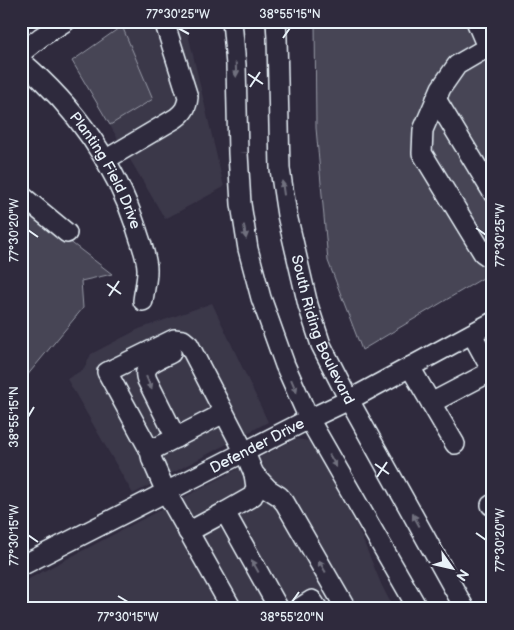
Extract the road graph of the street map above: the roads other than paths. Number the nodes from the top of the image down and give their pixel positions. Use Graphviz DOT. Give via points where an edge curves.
graph roads {
  1 [pos="66,21"];
  2 [pos="164,21"];
  3 [pos="232,21"];
  4 [pos="276,21"];
  5 [pos="476,21"];
  6 [pos="490,45"];
  7 [pos="21,53"];
  8 [pos="21,61"];
  9 [pos="436,100"];
  10 [pos="106,160"];
  11 [pos="493,193"];
  12 [pos="21,195"];
  13 [pos="67,233"];
  14 [pos="493,260"];
  15 [pos="143,301"];
  16 [pos="493,322"];
  17 [pos="472,334"];
  18 [pos="192,348"];
  19 [pos="410,367"];
  20 [pos="492,372"];
  21 [pos="349,400"];
  22 [pos="431,403"];
  23 [pos="224,413"];
  24 [pos="309,419"];
  25 [pos="176,438"];
  26 [pos="455,444"];
  27 [pos="150,450"];
  28 [pos="245,453"];
  29 [pos="254,474"];
  30 [pos="166,492"];
  31 [pos="271,492"];
  32 [pos="251,497"];
  33 [pos="225,512"];
  34 [pos="188,532"];
  35 [pos="21,566"];
  36 [pos="232,609"];
  37 [pos="279,609"];
  38 [pos="298,609"];
  39 [pos="318,609"];
  40 [pos="346,609"];
  41 [pos="418,609"];
  42 [pos="465,609"];
  1 -- 7 [label="street"];
  2 -- 10 [label="street" via="188,97 187,106 176,118"];
  3 -- 24 [label="street, one-way" via="238,153 248,249 285,366"];
  21 -- 4 [label="street, South Riding Boulevard, one-way" via="321,345 287,215 280,168"];
  5 -- 6 [label="street"];
  6 -- 9 [label="street" via="457,65"];
  8 -- 10 [label="street, Planting Field Drive" via="59,97"];
  9 -- 11 [label="street"];
  9 -- 14 [label="street" via="423,130 422,153 483,253"];
  10 -- 15 [label="street, Planting Field Drive" via="142,246 147,269"];
  12 -- 13 [label="street"];
  16 -- 17 [label="street, Defender Drive"];
  17 -- 19 [label="street, Defender Drive"];
  17 -- 20 [label="street"];
  18 -- 23 [label="street"];
  18 -- 25 [label="street, one-way" via="173,352 145,372"];
  18 -- 27 [label="street" via="187,342 174,339 107,372 110,390"];
  19 -- 21 [label="street, Defender Drive"];
  19 -- 22 [label="street"];
  20 -- 22 [label="street"];
  21 -- 24 [label="street, Defender Drive"];
  42 -- 21 [label="street, South Riding Boulevard, one-way"];
  22 -- 26 [label="street"];
  23 -- 25 [label="street"];
  23 -- 28 [label="street"];
  24 -- 28 [label="street, Defender Drive"];
  24 -- 41 [label="street, one-way"];
  25 -- 27 [label="street"];
  27 -- 30 [label="street"];
  28 -- 29 [label="street"];
  28 -- 30 [label="street, Defender Drive"];
  29 -- 31 [label="street"];
  29 -- 32 [label="street" via="256,487"];
  30 -- 34 [label="street"];
  30 -- 35 [label="street, Defender Drive"];
  31 -- 32 [label="street"];
  40 -- 31 [label="street, one-way" via="285,503"];
  32 -- 33 [label="street"];
  33 -- 34 [label="street"];
  37 -- 33 [label="street, one-way"];
  34 -- 36 [label="street"];
  38 -- 39 [label="street" via="312,600"];
}
